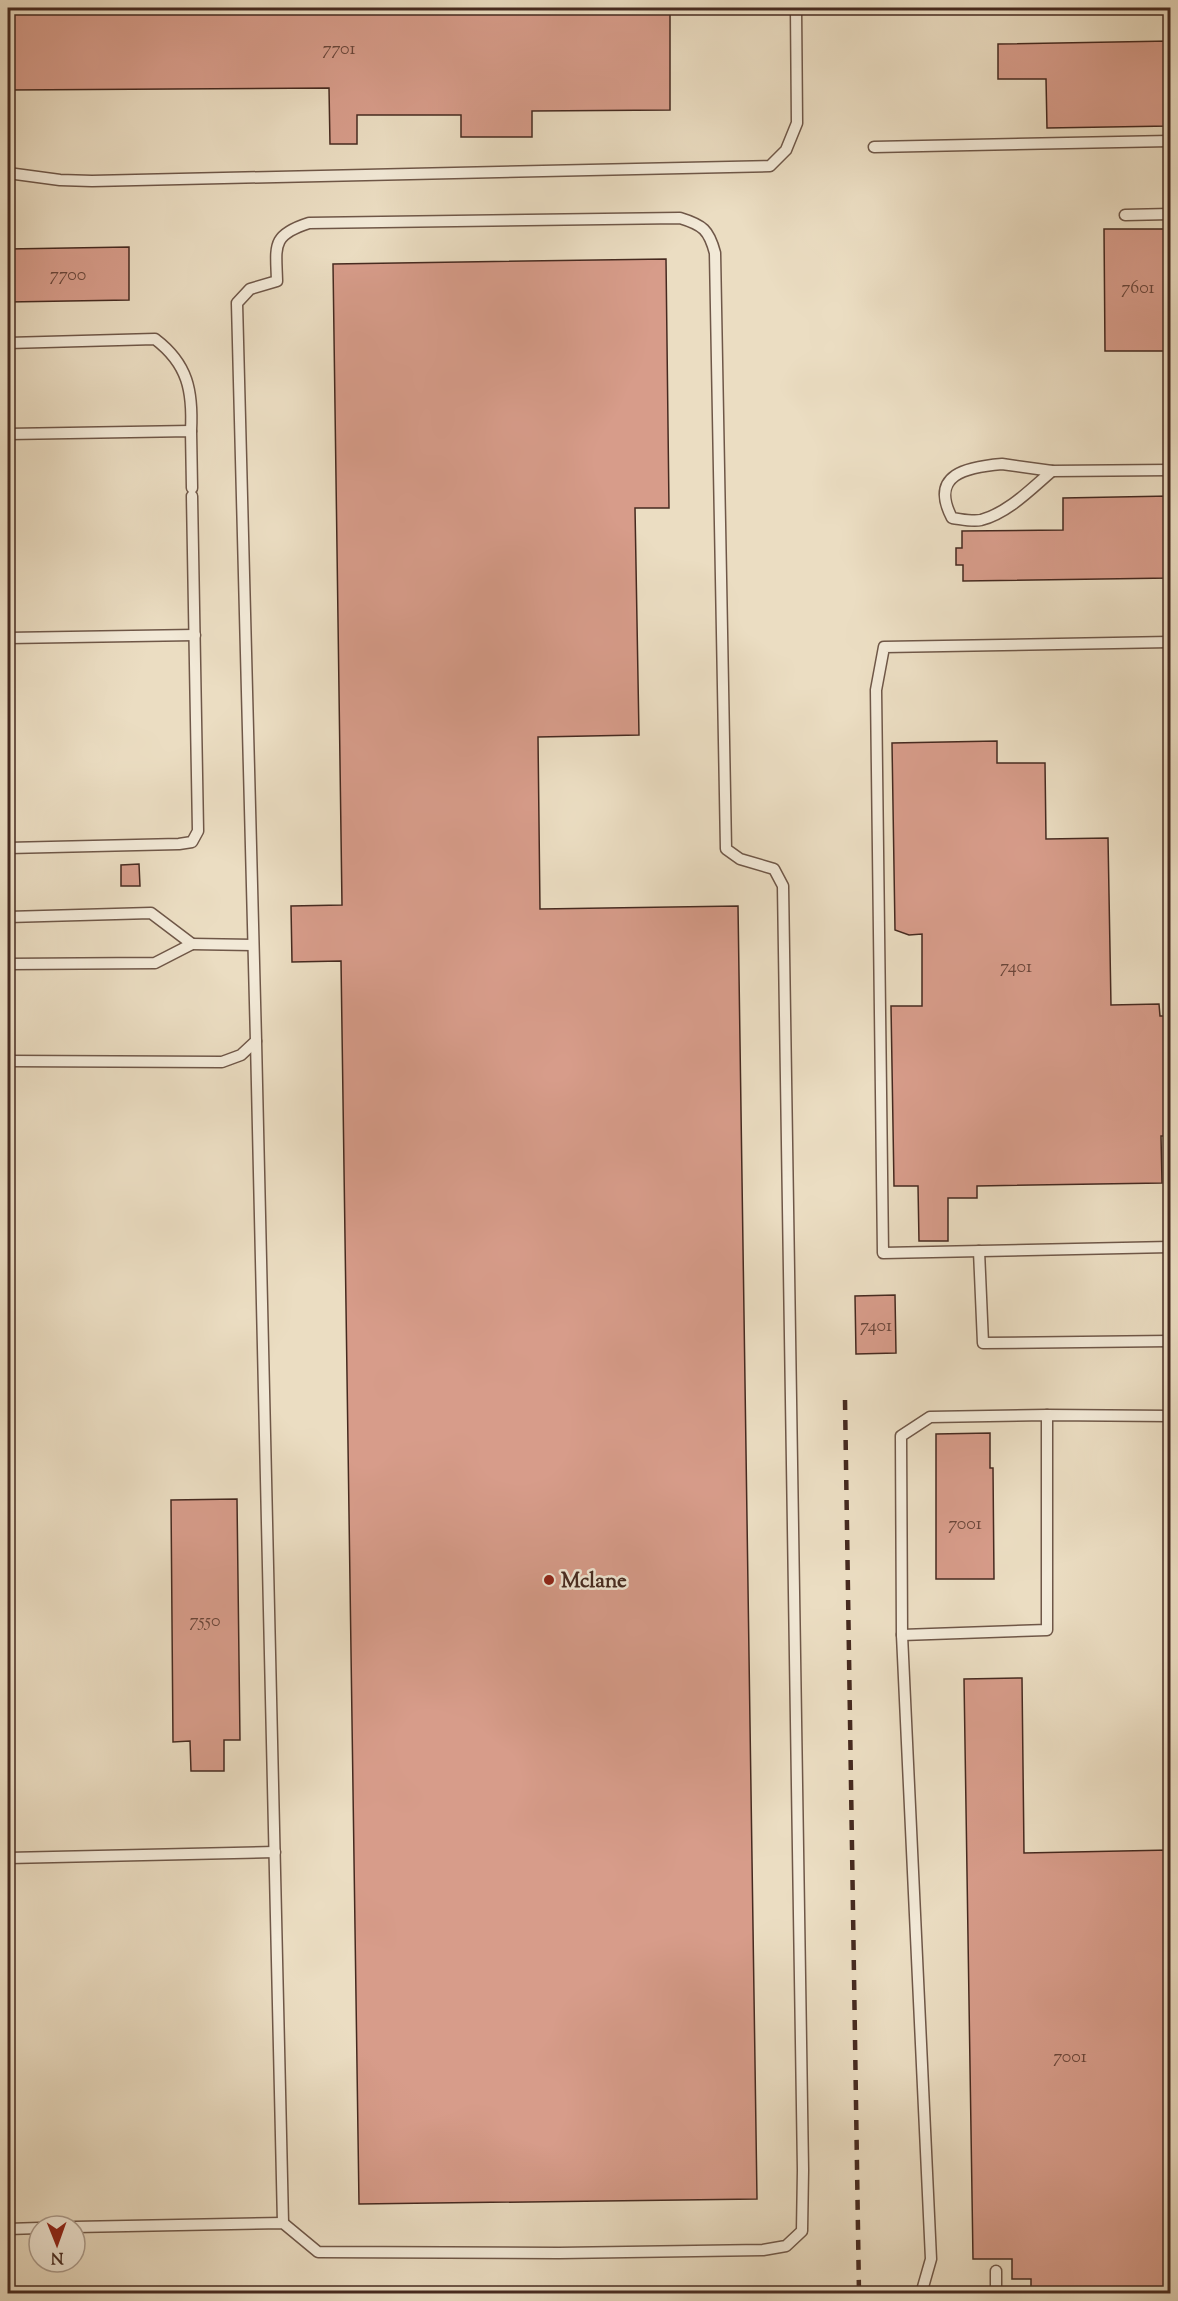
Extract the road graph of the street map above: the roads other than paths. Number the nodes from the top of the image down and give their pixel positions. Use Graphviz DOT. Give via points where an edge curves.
graph roads {
  1 [pos="796,8"];
  2 [pos="1170,141"];
  3 [pos="874,147"];
  4 [pos="8,173"];
  5 [pos="1170,214"];
  6 [pos="1125,215"];
  7 [pos="8,343"];
  8 [pos="191,431"];
  9 [pos="8,434"];
  10 [pos="1170,470"];
  11 [pos="1052,471"];
  12 [pos="195,635"];
  13 [pos="8,638"];
  14 [pos="1170,642"];
  15 [pos="8,848"];
  16 [pos="8,917"];
  17 [pos="192,944"];
  18 [pos="253,945"];
  19 [pos="8,964"];
  20 [pos="256,1041"];
  21 [pos="8,1061"];
  22 [pos="1170,1247"];
  23 [pos="979,1251"];
  24 [pos="1170,1341"];
  25 [pos="1047,1415"];
  26 [pos="1170,1416"];
  27 [pos="902,1635"];
  28 [pos="275,1852"];
  29 [pos="8,1858"];
  30 [pos="283,2223"];
  31 [pos="87,2227"];
  32 [pos="27,2228"];
  33 [pos="8,2229"];
  34 [pos="996,2271"];
  35 [pos="921,2294"];
  36 [pos="996,2294"];
  1 -- 4 [label="lane" via="797,123 786,150 770,166 92,181"];
  2 -- 3 [label="lane"];
  5 -- 6 [label="lane"];
  7 -- 8 [label="lane" via="155,339 171,351 185,372 192,406"];
  8 -- 9 [label="lane"];
  8 -- 12 [label="lane"];
  10 -- 11 [label="lane"];
  11 -- 11 [label="lane" via="1002,464 961,470 951,478 944,503 952,518 978,521 995,515"];
  12 -- 13 [label="lane"];
  12 -- 15 [label="lane" via="198,831 192,842"];
  14 -- 23 [label="lane" via="884,647 876,690 884,1253"];
  16 -- 17 [label="lane" via="151,912"];
  17 -- 18 [label="lane"];
  17 -- 19 [label="lane" via="155,963"];
  18 -- 20 [label="lane"];
  18 -- 30 [label="lane" via="237,303 249,288 277,281 276,246 289,229 309,222 680,218 699,223 711,237 715,254 726,849 740,859 774,869 783,886 802,2231 786,2246 764,2250 318,2252"];
  20 -- 21 [label="lane" via="241,1055 222,1062"];
  20 -- 28 [label="lane"];
  22 -- 23 [label="lane"];
  23 -- 24 [label="lane" via="982,1343"];
  25 -- 26 [label="lane"];
  25 -- 27 [label="lane" via="930,1417 901,1436"];
  25 -- 27 [label="lane" via="1047,1630"];
  27 -- 35 [label="lane" via="931,2259"];
  28 -- 29 [label="lane"];
  28 -- 30 [label="lane"];
  30 -- 31 [label="lane"];
  32 -- 33 [label="lane"];
  34 -- 36 [label="lane"];
}
